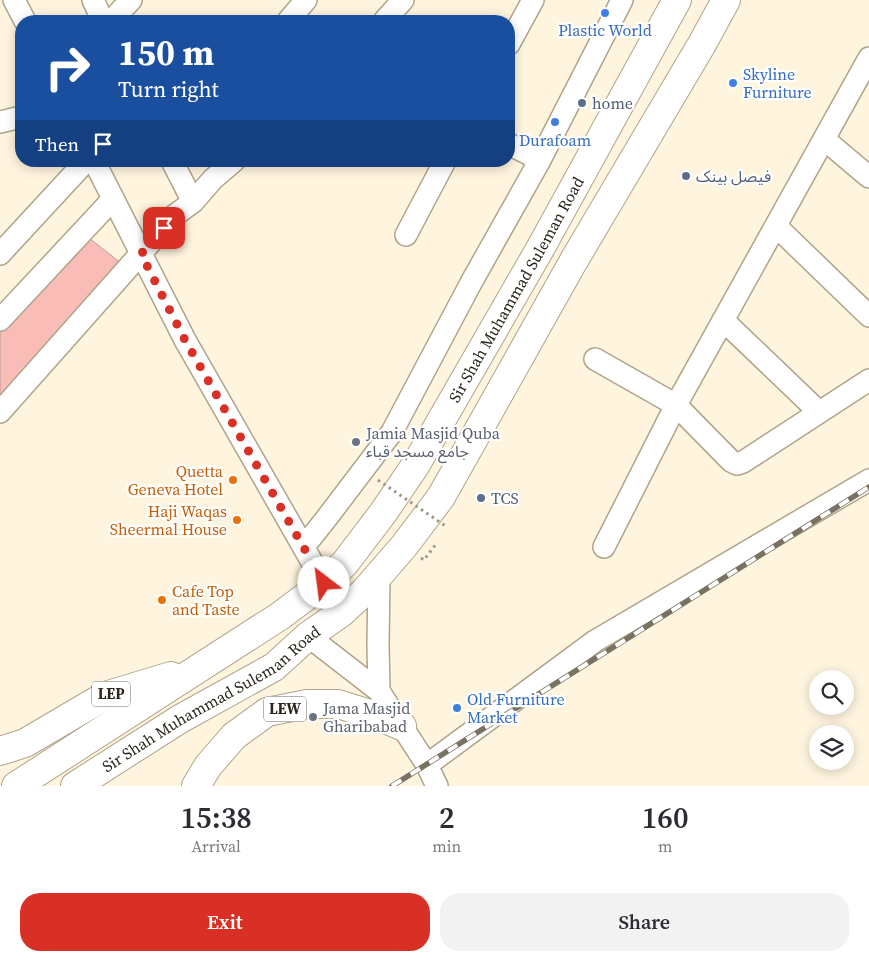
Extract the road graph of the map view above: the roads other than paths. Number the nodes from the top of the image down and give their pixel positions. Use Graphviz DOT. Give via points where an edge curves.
graph roads {
  1 [pos="14,0"];
  2 [pos="92,0"];
  3 [pos="131,0"];
  4 [pos="306,0"];
  5 [pos="403,0"];
  6 [pos="533,0"];
  7 [pos="622,0"];
  8 [pos="677,0"];
  9 [pos="726,0"];
  10 [pos="732,0"];
  11 [pos="22,15"];
  12 [pos="100,15"];
  13 [pos="117,15"];
  14 [pos="293,15"];
  15 [pos="389,15"];
  16 [pos="515,33"];
  17 [pos="702,44"];
  18 [pos="869,58"];
  19 [pos="15,118"];
  20 [pos="0,122"];
  21 [pos="824,139"];
  22 [pos="515,147"];
  23 [pos="540,160"];
  24 [pos="80,167"];
  25 [pos="97,167"];
  26 [pos="175,167"];
  27 [pos="227,167"];
  28 [pos="442,167"];
  29 [pos="869,177"];
  30 [pos="114,199"];
  31 [pos="193,202"];
  32 [pos="776,226"];
  33 [pos="406,235"];
  34 [pos="0,254"];
  35 [pos="141,254"];
  36 [pos="869,316"];
  37 [pos="0,320"];
  38 [pos="724,320"];
  39 [pos="595,359"];
  40 [pos="869,380"];
  41 [pos="676,405"];
  42 [pos="0,412"];
  43 [pos="819,412"];
  44 [pos="869,480"];
  45 [pos="303,546"];
  46 [pos="604,547"];
  47 [pos="379,576"];
  48 [pos="324,583"];
  49 [pos="341,613"];
  50 [pos="308,636"];
  51 [pos="205,665"];
  52 [pos="274,667"];
  53 [pos="379,691"];
  54 [pos="402,726"];
  55 [pos="234,736"];
  56 [pos="0,752"];
  57 [pos="427,764"];
  58 [pos="16,786"];
  59 [pos="75,786"];
  60 [pos="196,786"];
  61 [pos="437,786"];
  1 -- 11 [label="street"];
  2 -- 12 [label="street"];
  3 -- 13 [label="street"];
  4 -- 14 [label="street"];
  5 -- 15 [label="street"];
  6 -- 16 [label="street"];
  7 -- 23 [label="street"];
  8 -- 48 [label="highway, Sir Shah Muhammad Suleman Road" via="540,249 415,466 345,563"];
  9 -- 17 [label="highway, Sir Shah Muhammad Suleman Road"];
  10 -- 17 [label="street"];
  17 -- 47 [label="highway, Sir Shah Muhammad Suleman Road" via="573,262 442,497"];
  18 -- 21 [label="street"];
  19 -- 20 [label="street"];
  21 -- 29 [label="street"];
  21 -- 32 [label="street"];
  22 -- 23 [label="street"];
  23 -- 45 [label="street" via="392,432"];
  24 -- 34 [label="street"];
  25 -- 30 [label="street"];
  26 -- 31 [label="street"];
  27 -- 31 [label="street"];
  28 -- 33 [label="street"];
  30 -- 35 [label="street"];
  30 -- 37 [label="street"];
  31 -- 35 [label="street" via="176,215"];
  32 -- 36 [label="street"];
  32 -- 38 [label="street"];
  35 -- 42 [label="street"];
  35 -- 45 [label="street" via="185,340"];
  38 -- 41 [label="street"];
  38 -- 43 [label="street"];
  39 -- 41 [label="street"];
  40 -- 43 [label="street"];
  41 -- 43 [label="street" via="737,464"];
  41 -- 46 [label="street"];
  44 -- 57 [label="street" via="595,642"];
  45 -- 48 [label="street"];
  47 -- 49 [label="highway, Sir Shah Muhammad Suleman Road"];
  47 -- 53 [label="street"];
  48 -- 49 [label="highway"];
  48 -- 51 [label="highway, Sir Shah Muhammad Suleman Road"];
  49 -- 50 [label="highway, Sir Shah Muhammad Suleman Road"];
  50 -- 52 [label="highway, Sir Shah Muhammad Suleman Road"];
  50 -- 53 [label="street"];
  51 -- 56 [label="highway, LEP" via="105,696 25,743"];
  51 -- 58 [label="highway, Sir Shah Muhammad Suleman Road"];
  52 -- 55 [label="highway"];
  52 -- 59 [label="highway, Sir Shah Muhammad Suleman Road" via="180,719"];
  53 -- 54 [label="street"];
  54 -- 55 [label="highway, LEW" via="338,704 307,704 267,712"];
  54 -- 57 [label="street"];
  55 -- 60 [label="highway, LEW" via="208,766"];
  57 -- 61 [label="street"];
}
